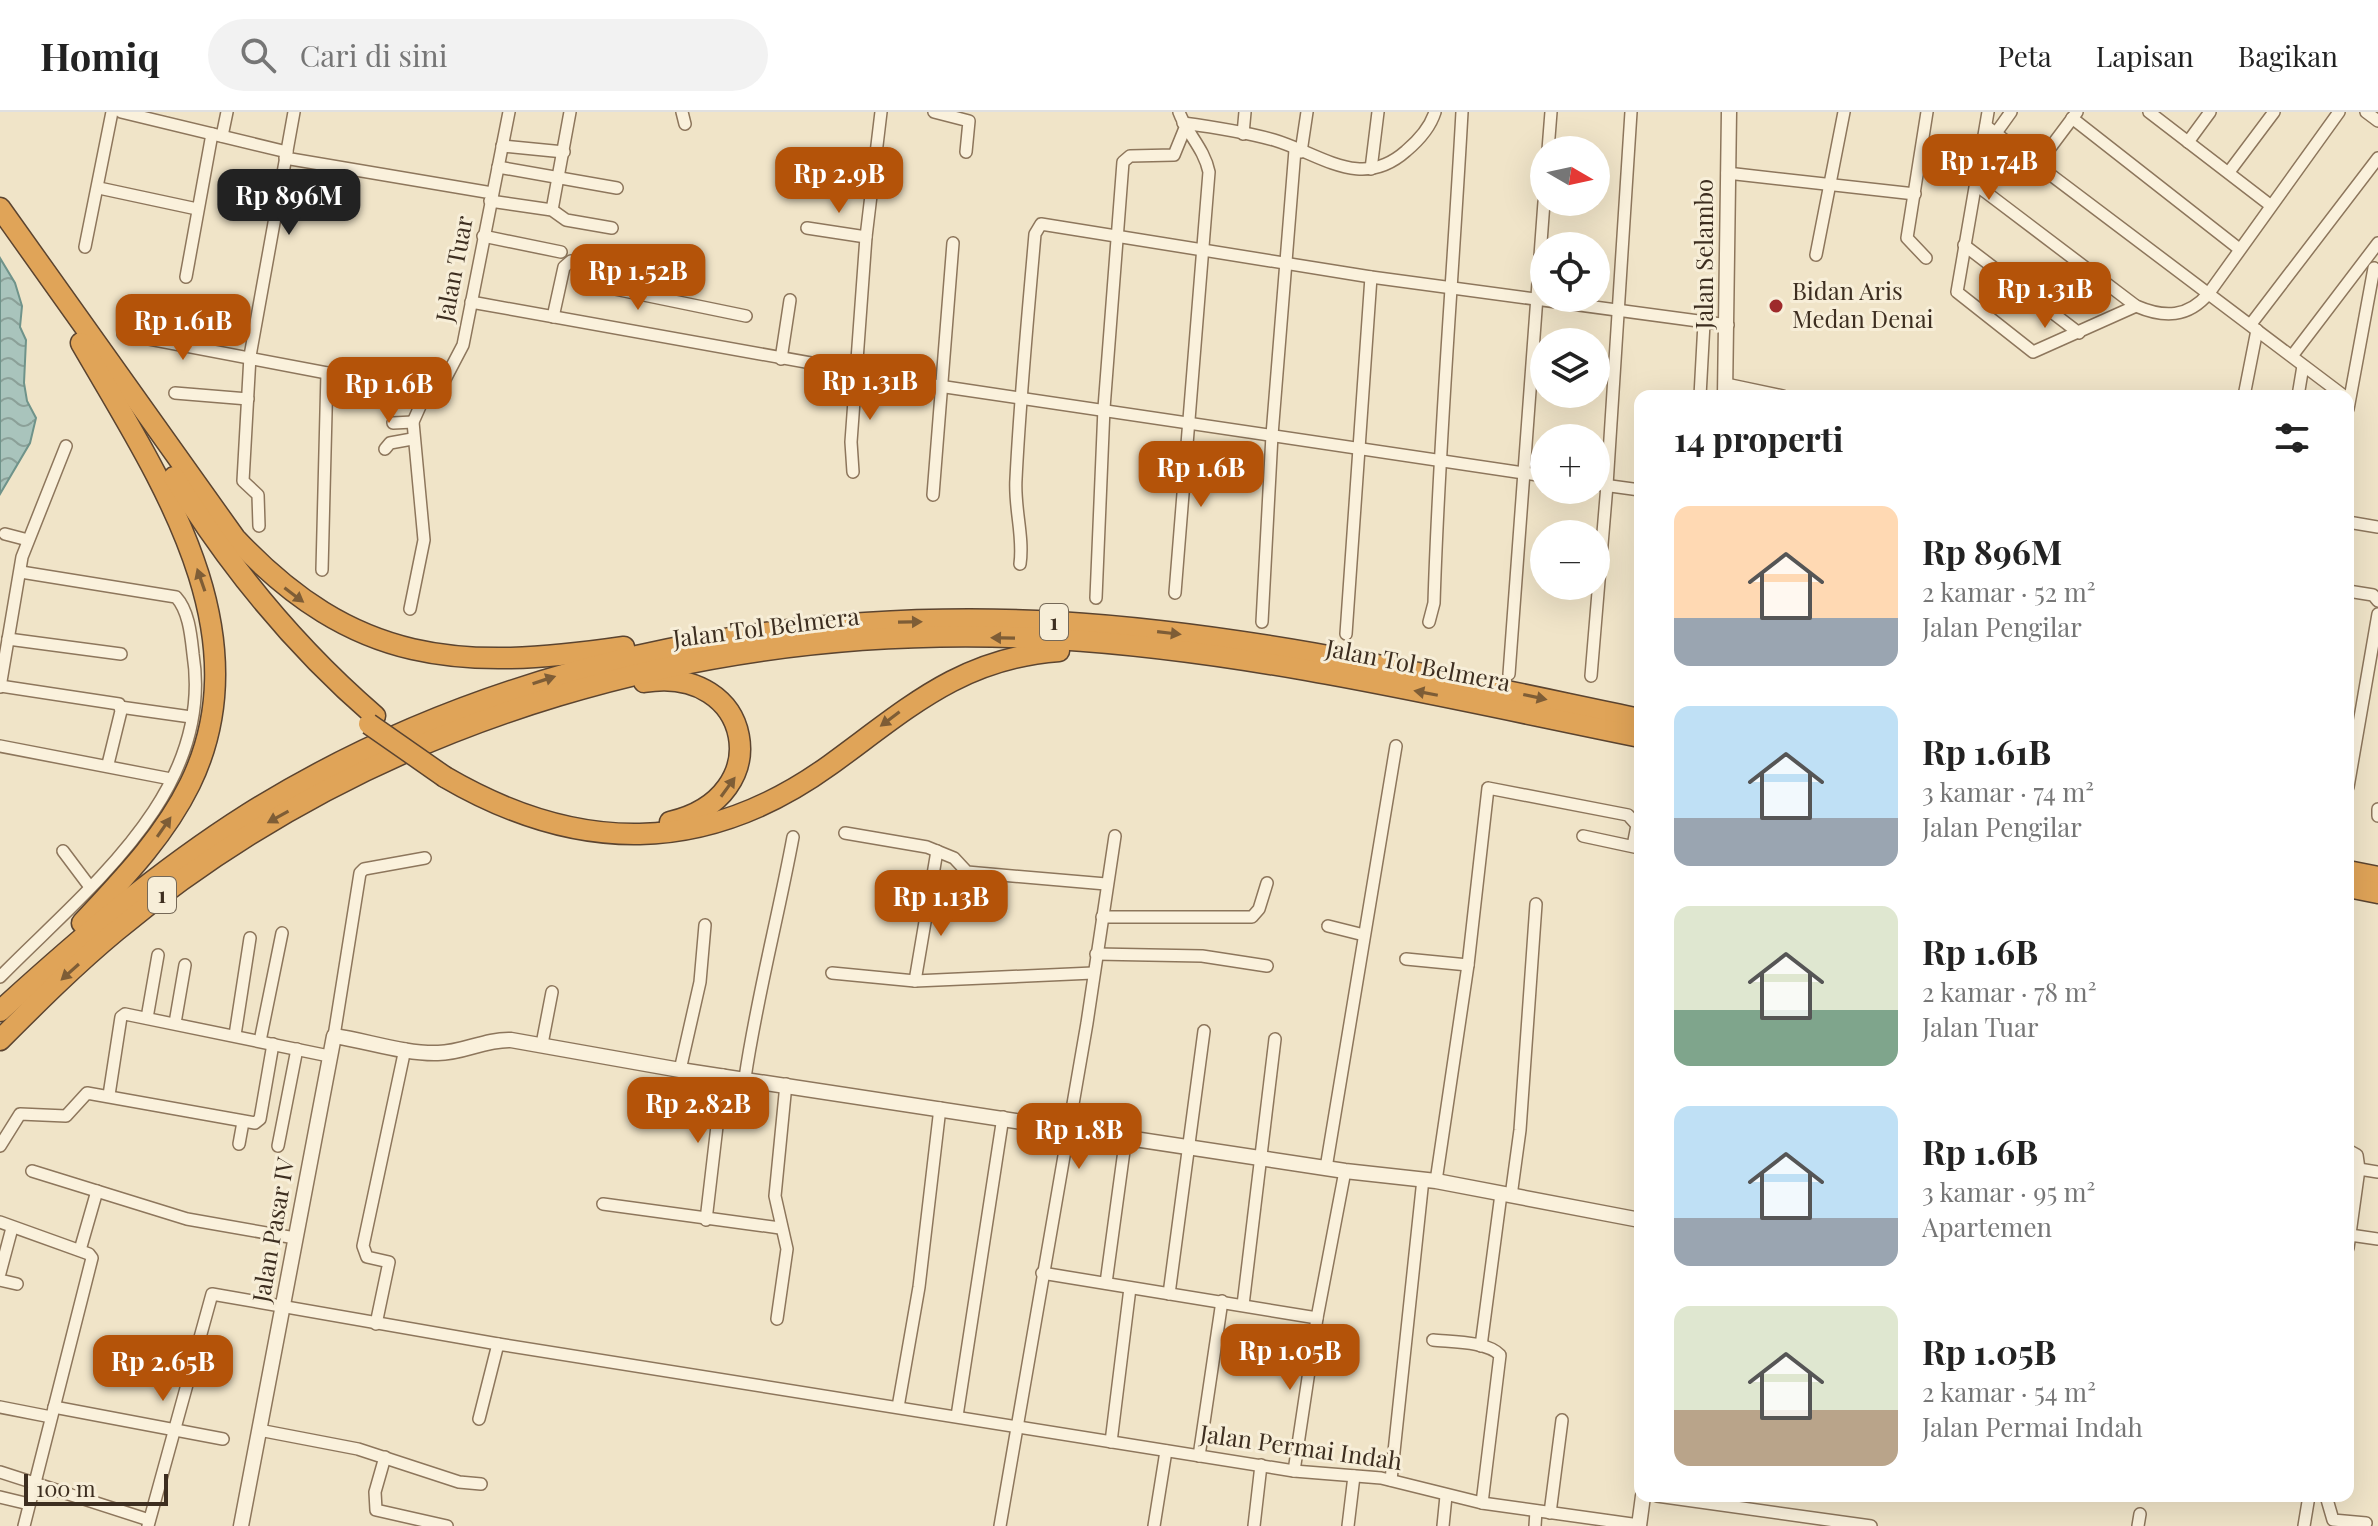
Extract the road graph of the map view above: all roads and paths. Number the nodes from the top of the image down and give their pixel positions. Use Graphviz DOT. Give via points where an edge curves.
graph roads {
  1 [pos="112,112"];
  2 [pos="121,112"];
  3 [pos="227,112"];
  4 [pos="294,112"];
  5 [pos="509,112"];
  6 [pos="570,112"];
  7 [pos="881,112"];
  8 [pos="934,112"];
  9 [pos="1245,112"];
  10 [pos="1307,112"];
  11 [pos="1378,112"];
  12 [pos="1435,112"];
  13 [pos="1462,112"];
  14 [pos="1551,112"];
  15 [pos="1631,112"];
  16 [pos="1729,112"];
  17 [pos="1844,112"];
  18 [pos="1927,112"];
  19 [pos="1988,112"];
  20 [pos="2011,112"];
  21 [pos="2149,112"];
  22 [pos="2210,112"];
  23 [pos="2274,112"];
  24 [pos="2339,112"];
  25 [pos="2366,112"];
  26 [pos="2074,115"];
  27 [pos="158,116"];
  28 [pos="1182,121"];
  29 [pos="2378,121"];
  30 [pos="1986,126"];
  31 [pos="1996,133"];
  32 [pos="1243,134"];
  33 [pos="217,135"];
  34 [pos="1549,136"];
  35 [pos="2188,142"];
  36 [pos="502,146"];
  37 [pos="1298,151"];
  38 [pos="564,152"];
  39 [pos="966,152"];
  40 [pos="286,155"];
  41 [pos="2378,158"];
  42 [pos="2038,164"];
  43 [pos="498,167"];
  44 [pos="1371,169"];
  45 [pos="2229,172"];
  46 [pos="1727,173"];
  47 [pos="560,179"];
  48 [pos="1831,184"];
  49 [pos="1975,184"];
  50 [pos="99,188"];
  51 [pos="617,188"];
  52 [pos="1915,194"];
  53 [pos="491,197"];
  54 [pos="2270,205"];
  55 [pos="0,208"];
  56 [pos="197,209"];
  57 [pos="552,210"];
  58 [pos="612,228"];
  59 [pos="807,228"];
  60 [pos="0,232"];
  61 [pos="483,236"];
  62 [pos="866,237"];
  63 [pos="1116,238"];
  64 [pos="953,243"];
  65 [pos="2378,243"];
  66 [pos="1964,245"];
  67 [pos="85,247"];
  68 [pos="2238,248"];
  69 [pos="1202,251"];
  70 [pos="561,252"];
  71 [pos="1816,255"];
  72 [pos="1926,258"];
  73 [pos="1285,263"];
  74 [pos="2371,267"];
  75 [pos="186,277"];
  76 [pos="1371,277"];
  77 [pos="1453,287"];
  78 [pos="2209,293"];
  79 [pos="1530,299"];
  80 [pos="790,300"];
  81 [pos="471,302"];
  82 [pos="2136,306"];
  83 [pos="1537,312"];
  84 [pos="1610,312"];
  85 [pos="1618,313"];
  86 [pos="74,314"];
  87 [pos="746,316"];
  88 [pos="553,317"];
  89 [pos="1704,323"];
  90 [pos="1728,325"];
  91 [pos="2254,327"];
  92 [pos="2079,333"];
  93 [pos="123,334"];
  94 [pos="81,344"];
  95 [pos="250,356"];
  96 [pos="2292,356"];
  97 [pos="781,359"];
  98 [pos="2303,366"];
  99 [pos="856,372"];
  100 [pos="327,373"];
  101 [pos="939,386"];
  102 [pos="441,387"];
  103 [pos="1700,390"];
  104 [pos="1725,390"];
  105 [pos="2245,390"];
  106 [pos="2299,390"];
  107 [pos="2333,390"];
  108 [pos="2349,390"];
  109 [pos="175,393"];
  110 [pos="1022,396"];
  111 [pos="248,399"];
  112 [pos="1104,408"];
  113 [pos="413,422"];
  114 [pos="1189,422"];
  115 [pos="393,423"];
  116 [pos="1608,424"];
  117 [pos="1272,435"];
  118 [pos="412,439"];
  119 [pos="66,446"];
  120 [pos="1357,446"];
  121 [pos="385,449"];
  122 [pos="1438,460"];
  123 [pos="853,472"];
  124 [pos="1522,473"];
  125 [pos="1530,474"];
  126 [pos="1610,485"];
  127 [pos="1634,489"];
  128 [pos="933,495"];
  129 [pos="1601,504"];
  130 [pos="2354,523"];
  131 [pos="259,526"];
  132 [pos="2378,527"];
  133 [pos="5,534"];
  134 [pos="28,540"];
  135 [pos="1020,564"];
  136 [pos="322,570"];
  137 [pos="21,572"];
  138 [pos="2354,592"];
  139 [pos="1175,593"];
  140 [pos="1096,598"];
  141 [pos="2378,601"];
  142 [pos="410,609"];
  143 [pos="2378,614"];
  144 [pos="1262,622"];
  145 [pos="1429,622"];
  146 [pos="755,633"];
  147 [pos="1346,634"];
  148 [pos="8,639"];
  149 [pos="1147,648"];
  150 [pos="121,654"];
  151 [pos="1509,674"];
  152 [pos="1591,676"];
  153 [pos="0,687"];
  154 [pos="546,697"];
  155 [pos="120,707"];
  156 [pos="191,717"];
  157 [pos="1634,718"];
  158 [pos="372,720"];
  159 [pos="1634,736"];
  160 [pos="0,746"];
  161 [pos="1396,746"];
  162 [pos="2354,752"];
  163 [pos="108,764"];
  164 [pos="447,773"];
  165 [pos="171,779"];
  166 [pos="2378,809"];
  167 [pos="2378,816"];
  168 [pos="1634,822"];
  169 [pos="845,833"];
  170 [pos="1115,836"];
  171 [pos="1583,836"];
  172 [pos="793,837"];
  173 [pos="1634,847"];
  174 [pos="63,851"];
  175 [pos="937,851"];
  176 [pos="425,858"];
  177 [pos="2354,872"];
  178 [pos="2378,877"];
  179 [pos="1267,883"];
  180 [pos="1106,884"];
  181 [pos="90,887"];
  182 [pos="2354,888"];
  183 [pos="2378,893"];
  184 [pos="1536,904"];
  185 [pos="1102,917"];
  186 [pos="705,925"];
  187 [pos="1328,926"];
  188 [pos="282,933"];
  189 [pos="1364,935"];
  190 [pos="250,938"];
  191 [pos="1096,954"];
  192 [pos="158,955"];
  193 [pos="1406,959"];
  194 [pos="185,965"];
  195 [pos="1468,965"];
  196 [pos="1267,966"];
  197 [pos="832,973"];
  198 [pos="1093,973"];
  199 [pos="0,977"];
  200 [pos="915,981"];
  201 [pos="552,992"];
  202 [pos="0,1010"];
  203 [pos="147,1018"];
  204 [pos="175,1023"];
  205 [pos="1204,1031"];
  206 [pos="235,1035"];
  207 [pos="334,1036"];
  208 [pos="1275,1039"];
  209 [pos="0,1040"];
  210 [pos="260,1041"];
  211 [pos="273,1044"];
  212 [pos="542,1044"];
  213 [pos="297,1049"];
  214 [pos="405,1049"];
  215 [pos="329,1056"];
  216 [pos="680,1070"];
  217 [pos="723,1075"];
  218 [pos="745,1078"];
  219 [pos="786,1084"];
  220 [pos="109,1095"];
  221 [pos="940,1108"];
  222 [pos="1003,1117"];
  223 [pos="243,1122"];
  224 [pos="1069,1129"];
  225 [pos="1126,1136"];
  226 [pos="239,1144"];
  227 [pos="1186,1144"];
  228 [pos="0,1146"];
  229 [pos="278,1146"];
  230 [pos="2354,1153"];
  231 [pos="1258,1157"];
  232 [pos="1326,1168"];
  233 [pos="2359,1169"];
  234 [pos="32,1171"];
  235 [pos="1345,1171"];
  236 [pos="2378,1172"];
  237 [pos="1430,1180"];
  238 [pos="97,1191"];
  239 [pos="1506,1195"];
  240 [pos="603,1204"];
  241 [pos="2354,1206"];
  242 [pos="1634,1219"];
  243 [pos="706,1220"];
  244 [pos="6,1225"];
  245 [pos="780,1228"];
  246 [pos="2354,1236"];
  247 [pos="295,1238"];
  248 [pos="2378,1239"];
  249 [pos="80,1250"];
  250 [pos="0,1273"];
  251 [pos="1042,1273"];
  252 [pos="0,1280"];
  253 [pos="1106,1283"];
  254 [pos="17,1284"];
  255 [pos="1130,1288"];
  256 [pos="1169,1294"];
  257 [pos="1222,1301"];
  258 [pos="1243,1305"];
  259 [pos="282,1309"];
  260 [pos="1317,1318"];
  261 [pos="777,1319"];
  262 [pos="376,1324"];
  263 [pos="1433,1340"];
  264 [pos="498,1344"];
  265 [pos="1481,1346"];
  266 [pos="0,1407"];
  267 [pos="898,1407"];
  268 [pos="53,1412"];
  269 [pos="957,1416"];
  270 [pos="479,1419"];
  271 [pos="1562,1420"];
  272 [pos="1019,1427"];
  273 [pos="259,1430"];
  274 [pos="172,1431"];
  275 [pos="223,1439"];
  276 [pos="1111,1442"];
  277 [pos="1166,1451"];
  278 [pos="1199,1456"];
  279 [pos="385,1457"];
  280 [pos="1261,1465"];
  281 [pos="1294,1471"];
  282 [pos="0,1472"];
  283 [pos="1354,1476"];
  284 [pos="1391,1480"];
  285 [pos="34,1481"];
  286 [pos="481,1484"];
  287 [pos="1446,1496"];
  288 [pos="0,1497"];
  289 [pos="1642,1502"];
  290 [pos="1700,1502"];
  291 [pos="2308,1502"];
  292 [pos="2328,1502"];
  293 [pos="1482,1503"];
  294 [pos="29,1504"];
  295 [pos="1536,1511"];
  296 [pos="1550,1513"];
  297 [pos="149,1523"];
  298 [pos="2366,1523"];
  299 [pos="24,1526"];
  300 [pos="241,1526"];
  301 [pos="447,1526"];
  302 [pos="1000,1526"];
  303 [pos="1154,1526"];
  304 [pos="1254,1526"];
  305 [pos="1348,1526"];
  306 [pos="1443,1526"];
  307 [pos="1535,1526"];
  308 [pos="1639,1526"];
  309 [pos="1871,1526"];
  310 [pos="2304,1526"];
  1 -- 50 [label="street"];
  2 -- 27 [label="street"];
  3 -- 33 [label="street"];
  4 -- 40 [label="street"];
  5 -- 36 [label="street, Jalan Tuar"];
  6 -- 38 [label="street"];
  7 -- 62 [label="street"];
  8 -- 39 [label="street" via="969,121"];
  9 -- 32 [label="street"];
  10 -- 37 [label="street"];
  11 -- 44 [label="street"];
  12 -- 44 [label="street" via="1429,128 1409,148 1384,167"];
  13 -- 77 [label="street"];
  14 -- 34 [label="street"];
  15 -- 85 [label="street"];
  16 -- 46 [label="street, Jalan Selambo"];
  17 -- 48 [label="street"];
  18 -- 52 [label="street"];
  19 -- 30 [label="street"];
  20 -- 31 [label="street"];
  21 -- 35 [label="street"];
  22 -- 35 [label="street"];
  23 -- 45 [label="street"];
  24 -- 54 [label="street"];
  25 -- 29 [label="street"];
  26 -- 42 [label="street"];
  26 -- 68 [label="street"];
  27 -- 33 [label="street"];
  28 -- 32 [label="street"];
  28 -- 63 [label="street" via="1174,155 1125,158"];
  28 -- 69 [label="street" via="1198,141 1209,172"];
  30 -- 31 [label="street"];
  30 -- 49 [label="street"];
  31 -- 42 [label="street"];
  32 -- 37 [label="street"];
  33 -- 40 [label="street"];
  33 -- 56 [label="street"];
  35 -- 45 [label="street"];
  36 -- 38 [label="street"];
  36 -- 43 [label="street, Jalan Tuar"];
  37 -- 44 [label="street" via="1350,169"];
  37 -- 73 [label="street"];
  38 -- 47 [label="street"];
  40 -- 53 [label="street"];
  40 -- 95 [label="street"];
  41 -- 91 [label="street"];
  42 -- 78 [label="street"];
  43 -- 47 [label="street"];
  43 -- 53 [label="street, Jalan Tuar"];
  45 -- 54 [label="street"];
  46 -- 48 [label="street"];
  46 -- 90 [label="street, Jalan Selambo"];
  47 -- 51 [label="street"];
  47 -- 57 [label="street"];
  48 -- 52 [label="street"];
  48 -- 71 [label="street"];
  49 -- 66 [label="street"];
  49 -- 82 [label="street"];
  50 -- 56 [label="street"];
  50 -- 67 [label="street"];
  52 -- 72 [label="street" via="1907,238"];
  53 -- 57 [label="street"];
  53 -- 61 [label="street, Jalan Tuar"];
  54 -- 68 [label="street"];
  55 -- 86 [label="highway"];
  56 -- 75 [label="street"];
  57 -- 58 [label="street" via="566,220"];
  59 -- 62 [label="street"];
  60 -- 94 [label="highway"];
  61 -- 70 [label="street"];
  61 -- 81 [label="street, Jalan Tuar"];
  62 -- 99 [label="street"];
  63 -- 69 [label="street"];
  63 -- 110 [label="street" via="1041,224 1036,229"];
  63 -- 112 [label="street"];
  64 -- 101 [label="street"];
  65 -- 74 [label="street"];
  66 -- 92 [label="street"];
  66 -- 92 [label="street" via="1957,292 2028,350 2039,352"];
  68 -- 78 [label="street"];
  69 -- 73 [label="street"];
  69 -- 114 [label="street"];
  73 -- 76 [label="street"];
  73 -- 117 [label="street"];
  74 -- 96 [label="street"];
  74 -- 108 [label="street"];
  76 -- 77 [label="street"];
  76 -- 120 [label="street"];
  77 -- 79 [label="street"];
  77 -- 122 [label="street"];
  78 -- 82 [label="street" via="2179,314 2159,316"];
  78 -- 91 [label="street"];
  80 -- 97 [label="street"];
  81 -- 88 [label="street"];
  81 -- 102 [label="street, Jalan Tuar" via="457,363"];
  82 -- 92 [label="street"];
  83 -- 124 [label="street"];
  84 -- 85 [label="street"];
  85 -- 89 [label="street"];
  85 -- 116 [label="street"];
  86 -- 146 [label="highway, one-way" via="235,538 290,593 348,626 429,654 493,659"];
  86 -- 158 [label="highway" via="238,573"];
  87 -- 88 [label="street" via="610,288 571,261 564,267"];
  88 -- 97 [label="street"];
  89 -- 90 [label="street"];
  89 -- 103 [label="street"];
  90 -- 104 [label="street, Jalan Selambo"];
  91 -- 96 [label="street"];
  91 -- 105 [label="street"];
  93 -- 95 [label="street"];
  94 -- 158 [label="highway" via="241,588 286,643"];
  202 -- 94 [label="highway, one-way" via="168,822 199,761 214,705 214,629 189,547"];
  95 -- 100 [label="street"];
  95 -- 111 [label="street"];
  96 -- 98 [label="street"];
  97 -- 99 [label="street"];
  98 -- 106 [label="street"];
  98 -- 107 [label="street"];
  99 -- 101 [label="street"];
  99 -- 123 [label="street"];
  100 -- 102 [label="street"];
  100 -- 136 [label="street"];
  101 -- 110 [label="street"];
  101 -- 128 [label="street"];
  102 -- 113 [label="street, Jalan Tuar" via="421,404"];
  109 -- 111 [label="street"];
  110 -- 112 [label="street"];
  110 -- 135 [label="street" via="1016,497"];
  111 -- 131 [label="street" via="243,481 258,495"];
  112 -- 114 [label="street"];
  112 -- 140 [label="street"];
  113 -- 115 [label="street"];
  113 -- 118 [label="street"];
  114 -- 117 [label="street"];
  114 -- 139 [label="street"];
  117 -- 120 [label="street"];
  117 -- 144 [label="street"];
  118 -- 121 [label="street"];
  118 -- 142 [label="street" via="424,540"];
  119 -- 134 [label="street"];
  120 -- 122 [label="street"];
  120 -- 147 [label="street"];
  122 -- 124 [label="street"];
  122 -- 145 [label="street"];
  124 -- 125 [label="street"];
  124 -- 151 [label="street"];
  126 -- 127 [label="street"];
  129 -- 152 [label="street"];
  130 -- 132 [label="street"];
  133 -- 134 [label="street"];
  134 -- 137 [label="street"];
  137 -- 148 [label="street"];
  137 -- 156 [label="street" via="176,597 188,623 194,657"];
  138 -- 141 [label="street"];
  143 -- 162 [label="street"];
  146 -- 157 [label="highway, Jalan Tol Belmera / 1, one-way" via="864,622 960,621 1150,630 1361,661"];
  202 -- 146 [label="highway, Jalan Tol Belmera / 1, one-way" via="148,883 250,813 335,765 470,704 557,676 644,653"];
  148 -- 150 [label="street"];
  148 -- 153 [label="street"];
  149 -- 154 [label="highway, Jalan Tol Belmera / 1, one-way" via="959,637 847,642 667,667"];
  159 -- 149 [label="highway, Jalan Tol Belmera / 1, one-way" via="1348,678"];
  149 -- 164 [label="highway, one-way" via="1035,653 979,667 918,698 800,786 742,815 685,831 622,836 571,829 495,803"];
  153 -- 155 [label="street"];
  164 -- 154 [label="highway, one-way" via="534,811 638,827 703,811 736,776 741,740 730,711 700,686 655,680"];
  154 -- 209 [label="highway, Jalan Tol Belmera / 1, one-way" via="424,742 260,828 117,930"];
  155 -- 156 [label="street"];
  155 -- 163 [label="street"];
  156 -- 165 [label="street" via="187,744"];
  158 -- 164 [label="highway"];
  160 -- 163 [label="street"];
  161 -- 189 [label="street"];
  163 -- 165 [label="street"];
  165 -- 181 [label="street" via="138,835"];
  166 -- 167 [label="street"];
  168 -- 195 [label="street" via="1628,815 1488,788"];
  169 -- 175 [label="street"];
  170 -- 180 [label="street"];
  171 -- 173 [label="street"];
  172 -- 218 [label="street" via="760,982"];
  174 -- 181 [label="street"];
  175 -- 180 [label="street" via="954,858 967,872"];
  175 -- 200 [label="street"];
  176 -- 207 [label="street" via="360,873"];
  177 -- 178 [label="highway"];
  179 -- 185 [label="street" via="1252,917"];
  180 -- 185 [label="street"];
  181 -- 199 [label="street"];
  182 -- 183 [label="highway"];
  184 -- 239 [label="street" via="1520,1130"];
  185 -- 191 [label="street"];
  186 -- 216 [label="street" via="700,982"];
  187 -- 189 [label="street"];
  188 -- 210 [label="street"];
  189 -- 232 [label="street"];
  190 -- 206 [label="street"];
  191 -- 196 [label="street" via="1202,956"];
  191 -- 198 [label="street"];
  192 -- 203 [label="street"];
  193 -- 195 [label="street"];
  194 -- 204 [label="street"];
  195 -- 237 [label="street"];
  197 -- 200 [label="street"];
  198 -- 200 [label="street"];
  198 -- 224 [label="street"];
  201 -- 212 [label="street"];
  203 -- 204 [label="street"];
  203 -- 220 [label="street" via="121,1017"];
  204 -- 206 [label="street"];
  205 -- 227 [label="street"];
  206 -- 210 [label="street"];
  207 -- 214 [label="street"];
  207 -- 215 [label="street, Jalan Pasar IV"];
  208 -- 231 [label="street"];
  210 -- 211 [label="street"];
  211 -- 213 [label="street"];
  211 -- 223 [label="street" via="260,1119"];
  212 -- 214 [label="street" via="495,1039 451,1052"];
  212 -- 216 [label="street"];
  213 -- 215 [label="street"];
  213 -- 229 [label="street"];
  214 -- 262 [label="street" via="363,1246 367,1257 389,1262"];
  215 -- 247 [label="street, Jalan Pasar IV"];
  216 -- 217 [label="street"];
  217 -- 218 [label="street"];
  217 -- 243 [label="street"];
  218 -- 219 [label="street"];
  219 -- 221 [label="street"];
  219 -- 245 [label="street" via="775,1196"];
  220 -- 223 [label="street"];
  220 -- 228 [label="street" via="87,1093 66,1116 20,1114"];
  221 -- 222 [label="street"];
  221 -- 267 [label="street" via="919,1287"];
  222 -- 224 [label="street"];
  222 -- 269 [label="street"];
  223 -- 226 [label="street"];
  224 -- 225 [label="street"];
  224 -- 251 [label="street"];
  225 -- 227 [label="street"];
  225 -- 253 [label="street"];
  227 -- 231 [label="street"];
  227 -- 256 [label="street"];
  230 -- 233 [label="street"];
  231 -- 232 [label="street"];
  231 -- 258 [label="street"];
  232 -- 235 [label="street"];
  233 -- 236 [label="street"];
  233 -- 241 [label="street"];
  234 -- 238 [label="street"];
  235 -- 237 [label="street"];
  235 -- 260 [label="street"];
  237 -- 239 [label="street"];
  237 -- 284 [label="street"];
  238 -- 247 [label="street" via="187,1219"];
  238 -- 249 [label="street"];
  239 -- 242 [label="street"];
  239 -- 265 [label="street"];
  240 -- 243 [label="street"];
  243 -- 245 [label="street"];
  244 -- 249 [label="street"];
  244 -- 250 [label="street"];
  245 -- 261 [label="street" via="787,1249"];
  246 -- 248 [label="street"];
  247 -- 259 [label="street, Jalan Pasar IV"];
  249 -- 268 [label="street" via="92,1258"];
  251 -- 253 [label="street"];
  251 -- 272 [label="street"];
  252 -- 254 [label="street"];
  253 -- 255 [label="street"];
  255 -- 256 [label="street"];
  255 -- 276 [label="street"];
  256 -- 257 [label="street"];
  257 -- 258 [label="street"];
  257 -- 278 [label="street"];
  258 -- 260 [label="street"];
  259 -- 262 [label="street, Jalan Permai Indah"];
  259 -- 273 [label="street, Jalan Pasar IV"];
  259 -- 274 [label="street, Jalan Permai Indah" via="212,1294"];
  260 -- 281 [label="street"];
  262 -- 264 [label="street, Jalan Permai Indah"];
  263 -- 265 [label="street"];
  264 -- 267 [label="street, Jalan Permai Indah"];
  264 -- 270 [label="street"];
  265 -- 293 [label="street" via="1500,1355"];
  266 -- 268 [label="street"];
  267 -- 269 [label="street, Jalan Permai Indah"];
  268 -- 274 [label="street"];
  268 -- 285 [label="street"];
  269 -- 272 [label="street, Jalan Permai Indah"];
  271 -- 296 [label="street"];
  272 -- 276 [label="street, Jalan Permai Indah"];
  272 -- 302 [label="street"];
  273 -- 279 [label="street"];
  273 -- 300 [label="street, Jalan Pasar IV"];
  274 -- 275 [label="street"];
  274 -- 297 [label="street"];
  276 -- 277 [label="street, Jalan Permai Indah"];
  277 -- 278 [label="street, Jalan Permai Indah"];
  277 -- 303 [label="street"];
  278 -- 280 [label="street, Jalan Permai Indah"];
  279 -- 286 [label="street" via="459,1482"];
  279 -- 301 [label="street" via="376,1510"];
  280 -- 281 [label="street, Jalan Permai Indah"];
  280 -- 304 [label="street"];
  281 -- 283 [label="street, Jalan Permai Indah"];
  282 -- 285 [label="street"];
  283 -- 284 [label="street, Jalan Permai Indah"];
  283 -- 305 [label="street"];
  284 -- 287 [label="street, Jalan Permai Indah"];
  285 -- 294 [label="street"];
  285 -- 297 [label="street"];
  287 -- 293 [label="street, Jalan Permai Indah"];
  287 -- 306 [label="street"];
  288 -- 294 [label="street"];
  289 -- 308 [label="street"];
  290 -- 309 [label="street"];
  291 -- 310 [label="street"];
  292 -- 298 [label="street" via="2333,1520"];
  293 -- 295 [label="street, Jalan Permai Indah"];
  294 -- 299 [label="street"];
  295 -- 296 [label="street, Jalan Permai Indah"];
  295 -- 307 [label="street"];
  296 -- 308 [label="street, Jalan Permai Indah"];
}
